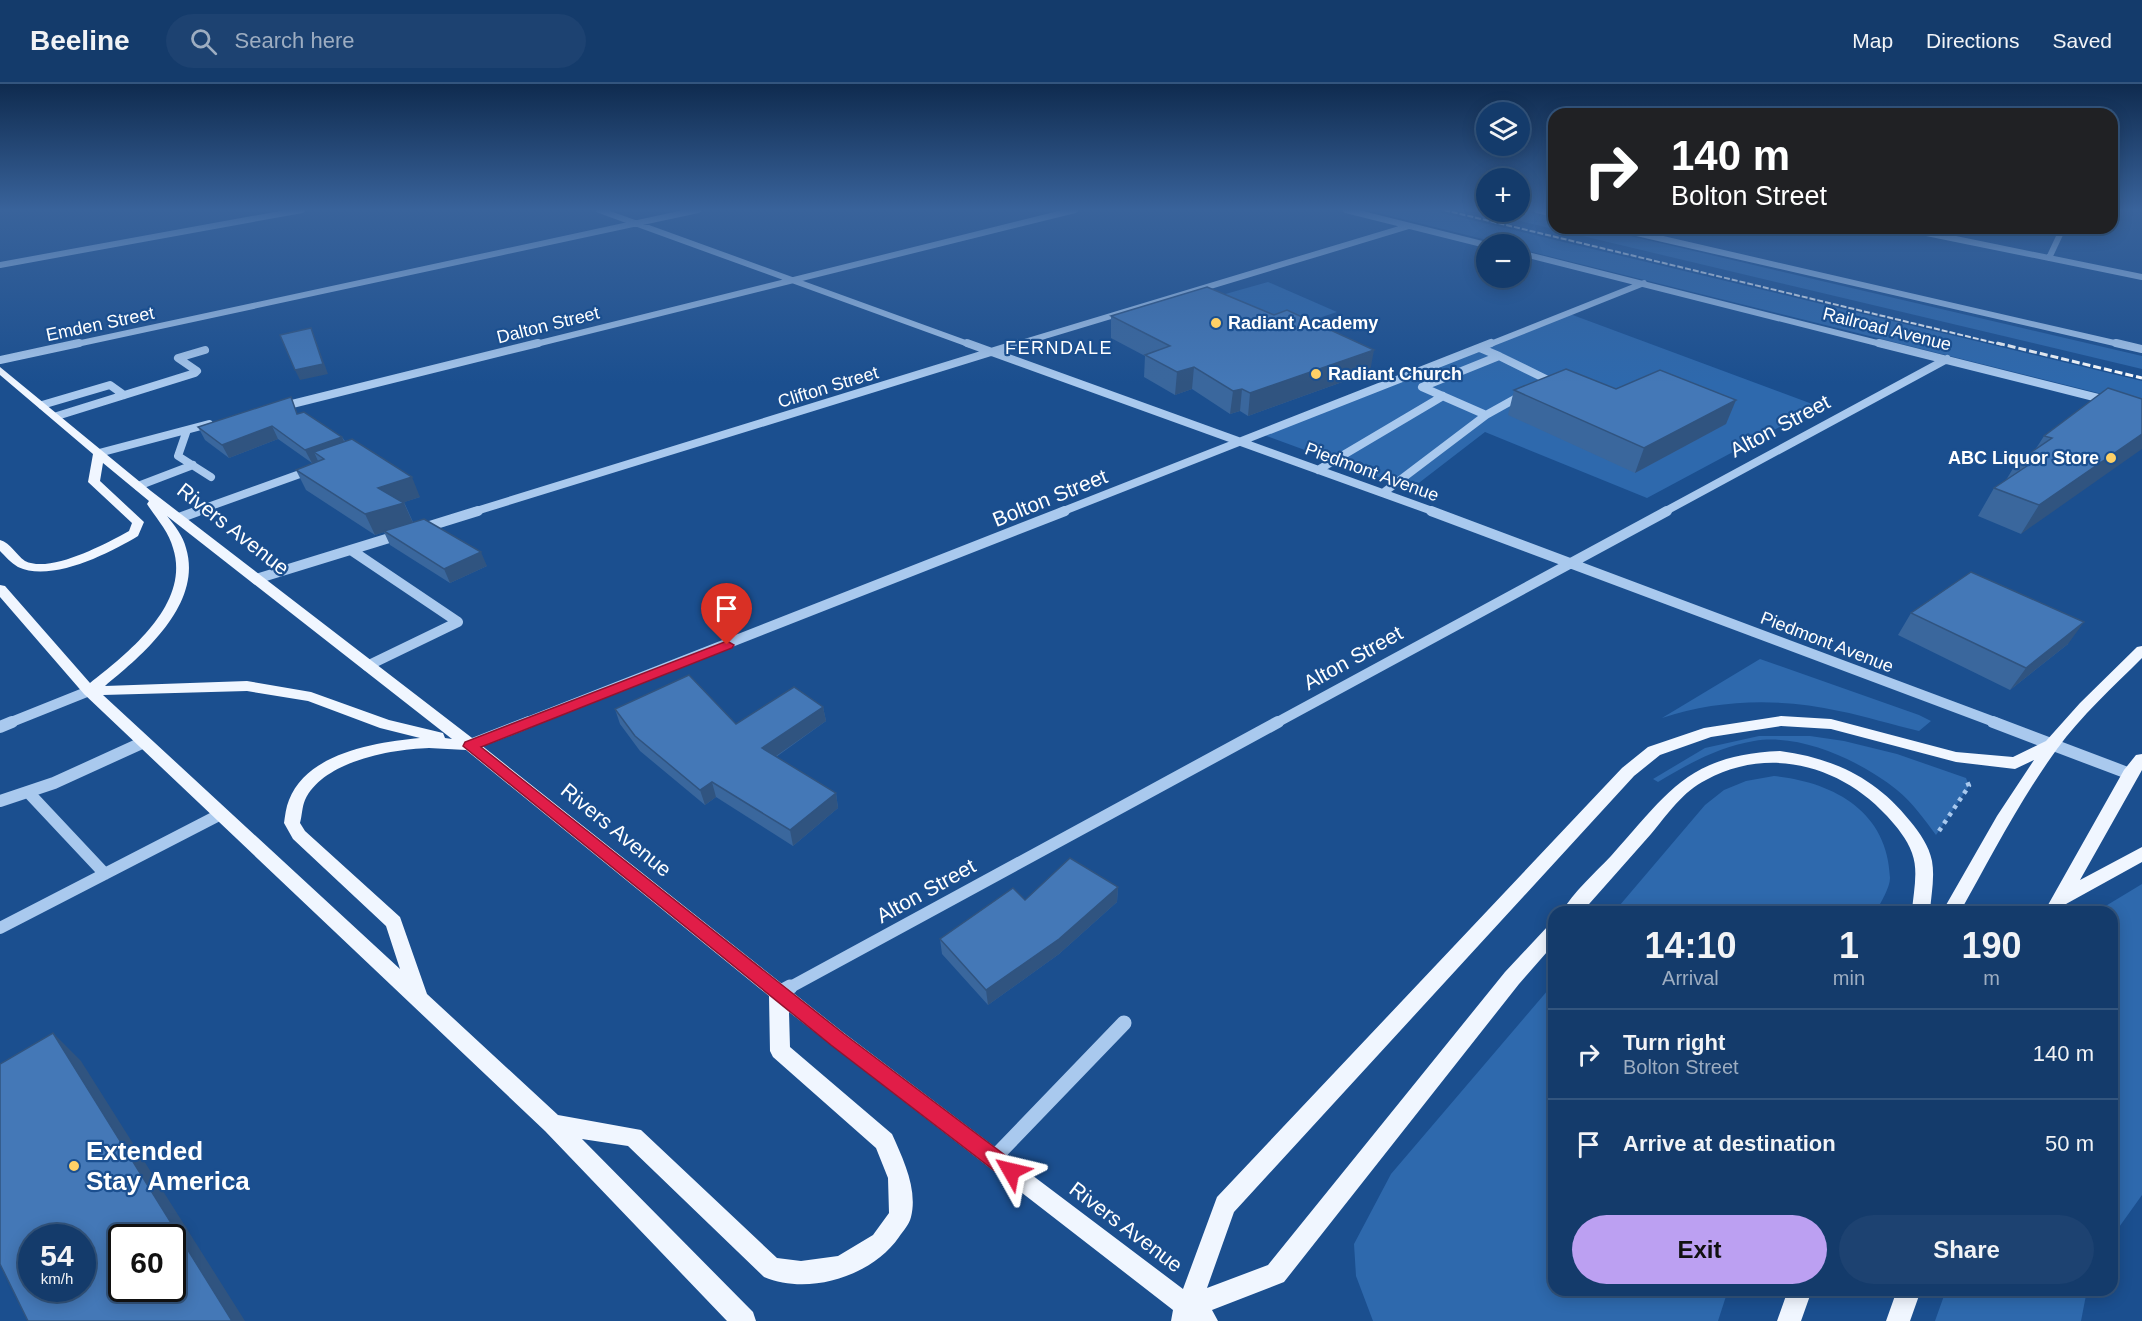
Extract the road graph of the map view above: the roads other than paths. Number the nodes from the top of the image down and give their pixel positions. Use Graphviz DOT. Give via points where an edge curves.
graph roads {
  1 [pos="431,268"];
  2 [pos="759,268"];
  3 [pos="843,268"];
  4 [pos="1271,268"];
  5 [pos="1581,268"];
  6 [pos="1788,268"];
  7 [pos="2097,268"];
  8 [pos="2142,277"];
  9 [pos="794,280"];
  10 [pos="1644,283"];
  11 [pos="1480,348"];
  12 [pos="2142,349"];
  13 [pos="205,350"];
  14 [pos="994,351"];
  15 [pos="1499,356"];
  16 [pos="1947,359"];
  17 [pos="0,360"];
  18 [pos="0,370"];
  19 [pos="124,395"];
  20 [pos="1443,396"];
  21 [pos="2119,403"];
  22 [pos="42,405"];
  23 [pos="275,408"];
  24 [pos="57,416"];
  25 [pos="1486,416"];
  26 [pos="220,422"];
  27 [pos="187,430"];
  28 [pos="1242,442"];
  29 [pos="99,453"];
  30 [pos="193,465"];
  31 [pos="320,467"];
  32 [pos="1318,470"];
  33 [pos="211,477"];
  34 [pos="142,490"];
  35 [pos="1383,493"];
  36 [pos="179,518"];
  37 [pos="416,530"];
  38 [pos="405,533"];
  39 [pos="0,544"];
  40 [pos="351,550"];
  41 [pos="1569,562"];
  42 [pos="256,579"];
  43 [pos="0,589"];
  44 [pos="2142,650"];
  45 [pos="367,666"];
  46 [pos="89,691"];
  47 [pos="0,727"];
  48 [pos="144,742"];
  49 [pos="2052,745"];
  50 [pos="470,746"];
  51 [pos="2142,759"];
  52 [pos="2136,776"];
  53 [pos="28,792"];
  54 [pos="0,801"];
  55 [pos="221,814"];
  56 [pos="2142,854"];
  57 [pos="105,874"];
  58 [pos="1576,906"];
  59 [pos="1921,906"];
  60 [pos="1954,906"];
  61 [pos="2056,906"];
  62 [pos="0,928"];
  63 [pos="1548,938"];
  64 [pos="779,993"];
  65 [pos="419,997"];
  66 [pos="1124,1023"];
  67 [pos="553,1124"];
  68 [pos="994,1158"];
  69 [pos="1798,1296"];
  70 [pos="1907,1296"];
  71 [pos="1181,1316"];
  72 [pos="746,1319"];
  73 [pos="1206,1321"];
  74 [pos="1789,1321"];
  75 [pos="1898,1321"];
  1 -- 17 [label="street, Emden Street"];
  2 -- 9 [label="street, Piedmont Avenue"];
  3 -- 9 [label="street, Dalton Street"];
  4 -- 14 [label="street, Clifton Street"];
  5 -- 10 [label="street, Railroad Avenue"];
  6 -- 12 [label="street"];
  7 -- 8 [label="street"];
  9 -- 14 [label="street, Piedmont Avenue"];
  9 -- 23 [label="street, Dalton Street"];
  10 -- 11 [label="street, Bolton Street"];
  10 -- 16 [label="street, Railroad Avenue"];
  11 -- 15 [label="street"];
  11 -- 28 [label="street, Bolton Street"];
  13 -- 19 [label="street" via="178,358 195,373"];
  14 -- 28 [label="street, Piedmont Avenue"];
  14 -- 37 [label="street, Clifton Street"];
  15 -- 20 [label="street" via="1422,387"];
  15 -- 25 [label="street" via="1550,381"];
  16 -- 21 [label="street, Railroad Avenue"];
  16 -- 41 [label="street, Alton Street"];
  18 -- 22 [label="main road, Rivers Avenue"];
  19 -- 22 [label="street" via="105,386"];
  19 -- 24 [label="street"];
  20 -- 25 [label="street"];
  20 -- 32 [label="street"];
  22 -- 24 [label="main road, Rivers Avenue"];
  24 -- 29 [label="main road, Rivers Avenue"];
  25 -- 35 [label="street"];
  26 -- 27 [label="street"];
  27 -- 29 [label="street"];
  27 -- 30 [label="street" via="178,456"];
  28 -- 32 [label="street, Piedmont Avenue"];
  28 -- 50 [label="street, Bolton Street"];
  29 -- 34 [label="main road, Rivers Avenue"];
  29 -- 39 [label="main road" via="94,482 138,522 134,533 97,552 45,567 24,565"];
  30 -- 33 [label="street"];
  30 -- 34 [label="street"];
  31 -- 36 [label="street"];
  32 -- 35 [label="street, Piedmont Avenue"];
  34 -- 36 [label="main road, Rivers Avenue"];
  34 -- 46 [label="main road" via="181,550 175,599 139,651"];
  35 -- 41 [label="street, Piedmont Avenue"];
  36 -- 42 [label="main road, Rivers Avenue"];
  38 -- 40 [label="street"];
  40 -- 42 [label="street"];
  40 -- 45 [label="street" via="458,622"];
  41 -- 49 [label="street, Piedmont Avenue"];
  41 -- 64 [label="street, Alton Street"];
  42 -- 45 [label="main road, Rivers Avenue"];
  43 -- 46 [label="main road"];
  44 -- 49 [label="main road"];
  45 -- 50 [label="main road, Rivers Avenue"];
  46 -- 47 [label="street"];
  46 -- 48 [label="main road"];
  46 -- 50 [label="main road" via="247,686 311,697 385,724"];
  48 -- 53 [label="street"];
  48 -- 55 [label="main road"];
  49 -- 52 [label="street, Piedmont Avenue"];
  49 -- 60 [label="main road"];
  49 -- 71 [label="main road" via="2015,763 1956,758 1831,724 1781,722 1709,732 1654,751 1628,772 1225,1205"];
  50 -- 64 [label="main road, Rivers Avenue"];
  50 -- 65 [label="main road" via="425,743 355,755 310,782 298,799 292,823 299,835 394,921"];
  51 -- 52 [label="main road"];
  52 -- 61 [label="main road"];
  53 -- 54 [label="street"];
  53 -- 57 [label="street"];
  55 -- 57 [label="street"];
  55 -- 65 [label="main road"];
  56 -- 61 [label="main road"];
  57 -- 62 [label="street"];
  58 -- 59 [label="main road" via="1675,796 1697,777 1722,764 1780,755 1832,768 1886,802 1913,836 1923,859"];
  63 -- 71 [label="main road" via="1276,1274"];
  64 -- 67 [label="main road" via="780,1051 884,1141 899,1178 900,1216 880,1243 841,1267 801,1273 772,1269 633,1137"];
  64 -- 68 [label="main road, Rivers Avenue"];
  65 -- 67 [label="main road"];
  66 -- 68 [label="street"];
  67 -- 72 [label="main road"];
  68 -- 71 [label="main road, Rivers Avenue"];
  69 -- 74 [label="main road"];
  70 -- 75 [label="main road"];
  71 -- 73 [label="main road, Rivers Avenue"];
}
